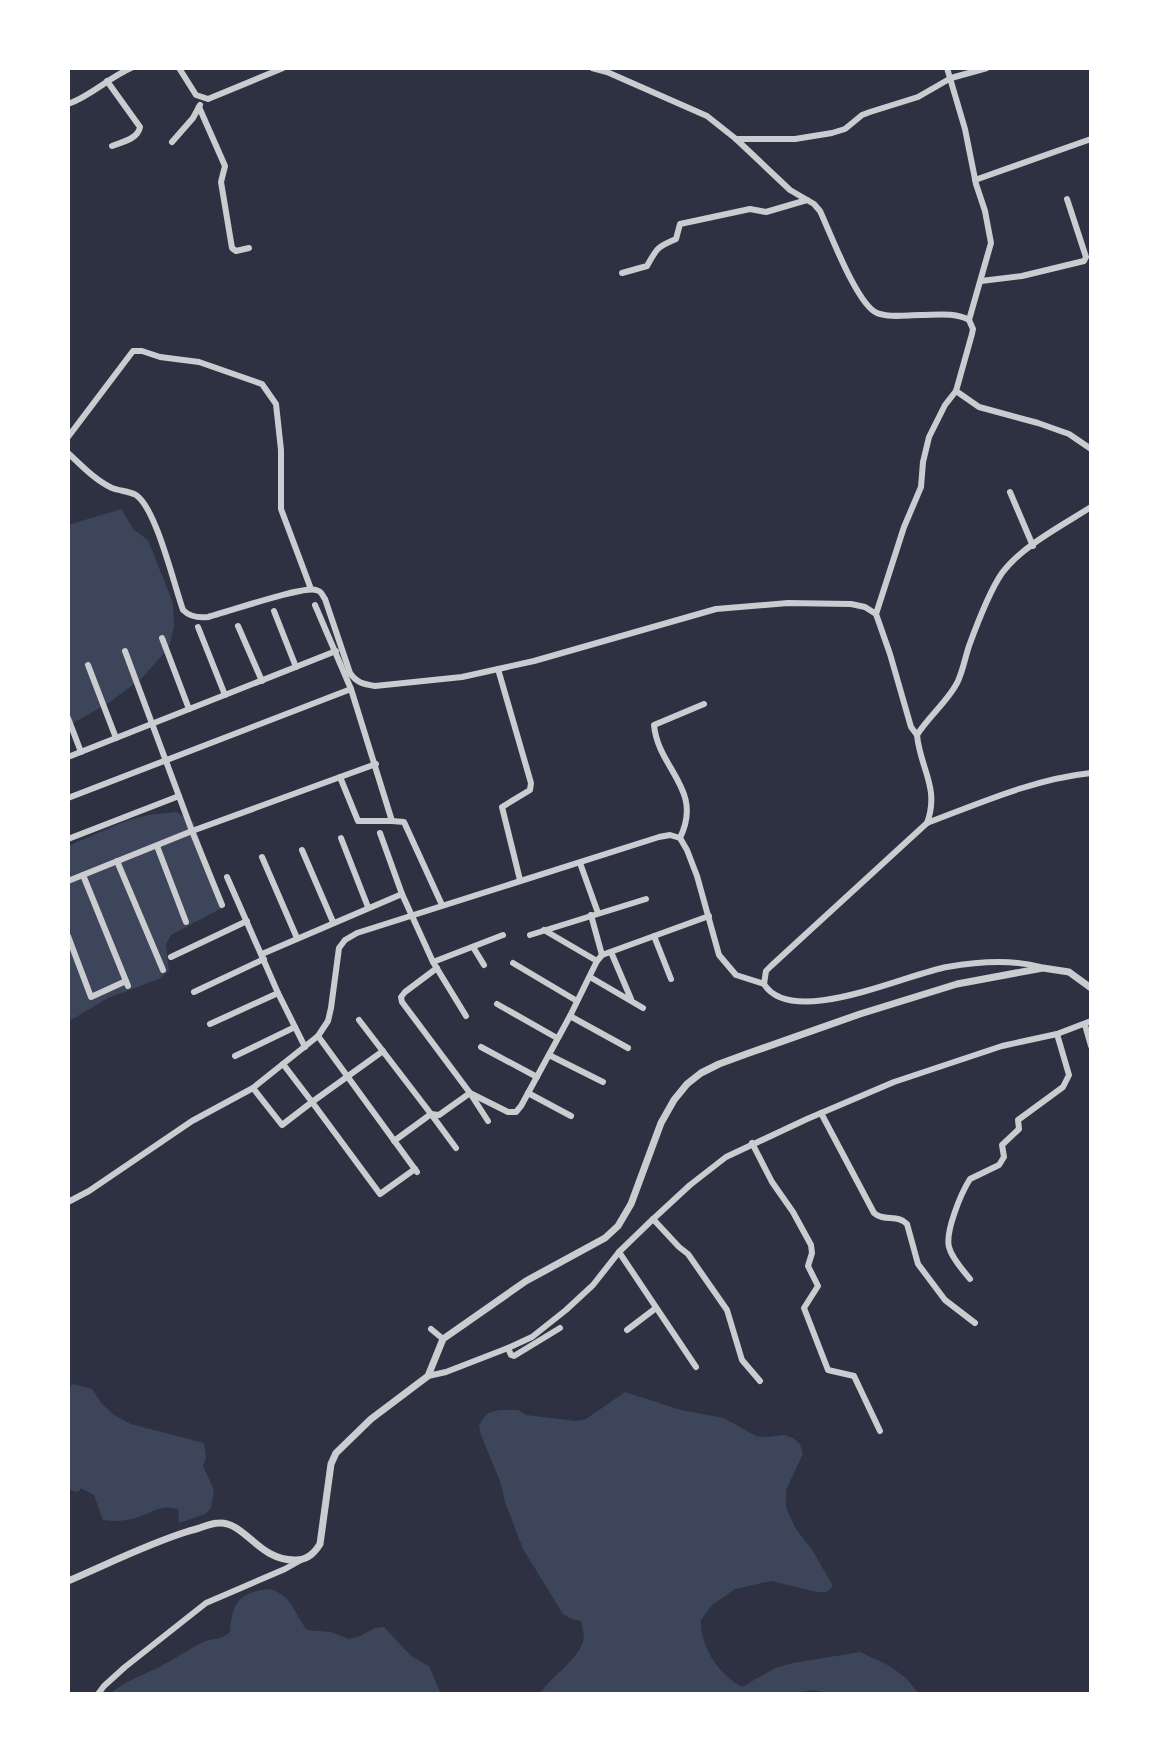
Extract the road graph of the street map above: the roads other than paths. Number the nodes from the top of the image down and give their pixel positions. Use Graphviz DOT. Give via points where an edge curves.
graph roads {
  1 [pos="131,68"];
  2 [pos="179,68"];
  3 [pos="283,68"];
  4 [pos="592,68"];
  5 [pos="947,68"];
  6 [pos="987,68"];
  7 [pos="951,78"];
  8 [pos="107,81"];
  9 [pos="203,98"];
  10 [pos="68,104"];
  11 [pos="199,107"];
  12 [pos="736,139"];
  13 [pos="1091,139"];
  14 [pos="172,142"];
  15 [pos="112,146"];
  16 [pos="975,180"];
  17 [pos="1067,199"];
  18 [pos="807,200"];
  19 [pos="249,248"];
  20 [pos="622,273"];
  21 [pos="981,281"];
  22 [pos="969,320"];
  23 [pos="956,391"];
  24 [pos="68,437"];
  25 [pos="1091,449"];
  26 [pos="68,453"];
  27 [pos="1010,492"];
  28 [pos="1091,507"];
  29 [pos="1033,546"];
  30 [pos="311,589"];
  31 [pos="315,605"];
  32 [pos="274,611"];
  33 [pos="876,614"];
  34 [pos="238,626"];
  35 [pos="198,627"];
  36 [pos="162,638"];
  37 [pos="338,650"];
  38 [pos="125,651"];
  39 [pos="88,665"];
  40 [pos="296,667"];
  41 [pos="498,669"];
  42 [pos="262,681"];
  43 [pos="351,689"];
  44 [pos="225,695"];
  45 [pos="704,704"];
  46 [pos="189,709"];
  47 [pos="68,718"];
  48 [pos="153,723"];
  49 [pos="917,735"];
  50 [pos="116,738"];
  51 [pos="81,752"];
  52 [pos="68,757"];
  53 [pos="166,761"];
  54 [pos="376,764"];
  55 [pos="1091,773"];
  56 [pos="340,777"];
  57 [pos="179,796"];
  58 [pos="68,798"];
  59 [pos="392,821"];
  60 [pos="927,823"];
  61 [pos="192,831"];
  62 [pos="380,833"];
  63 [pos="341,838"];
  64 [pos="680,838"];
  65 [pos="68,839"];
  66 [pos="157,846"];
  67 [pos="302,850"];
  68 [pos="262,857"];
  69 [pos="117,861"];
  70 [pos="580,863"];
  71 [pos="83,875"];
  72 [pos="227,877"];
  73 [pos="520,880"];
  74 [pos="68,881"];
  75 [pos="402,894"];
  76 [pos="646,899"];
  77 [pos="222,905"];
  78 [pos="442,905"];
  79 [pos="368,907"];
  80 [pos="413,914"];
  81 [pos="594,914"];
  82 [pos="709,916"];
  83 [pos="247,921"];
  84 [pos="186,922"];
  85 [pos="333,922"];
  86 [pos="544,930"];
  87 [pos="503,935"];
  88 [pos="530,935"];
  89 [pos="68,936"];
  90 [pos="654,936"];
  91 [pos="297,938"];
  92 [pos="473,947"];
  93 [pos="611,952"];
  94 [pos="263,956"];
  95 [pos="171,957"];
  96 [pos="600,958"];
  97 [pos="513,963"];
  98 [pos="435,965"];
  99 [pos="484,965"];
  100 [pos="1043,968"];
  101 [pos="163,970"];
  102 [pos="590,977"];
  103 [pos="671,979"];
  104 [pos="764,984"];
  105 [pos="1091,988"];
  106 [pos="194,992"];
  107 [pos="278,993"];
  108 [pos="631,999"];
  109 [pos="577,1001"];
  110 [pos="497,1004"];
  111 [pos="643,1008"];
  112 [pos="466,1016"];
  113 [pos="570,1016"];
  114 [pos="359,1020"];
  115 [pos="1088,1023"];
  116 [pos="210,1024"];
  117 [pos="295,1027"];
  118 [pos="1057,1034"];
  119 [pos="318,1036"];
  120 [pos="557,1038"];
  121 [pos="1091,1046"];
  122 [pos="305,1047"];
  123 [pos="481,1047"];
  124 [pos="628,1048"];
  125 [pos="383,1051"];
  126 [pos="549,1055"];
  127 [pos="235,1056"];
  128 [pos="283,1064"];
  129 [pos="346,1077"];
  130 [pos="537,1077"];
  131 [pos="603,1082"];
  132 [pos="253,1088"];
  133 [pos="470,1093"];
  134 [pos="528,1093"];
  135 [pos="312,1102"];
  136 [pos="821,1113"];
  137 [pos="431,1114"];
  138 [pos="571,1116"];
  139 [pos="488,1121"];
  140 [pos="394,1141"];
  141 [pos="752,1143"];
  142 [pos="456,1148"];
  143 [pos="68,1202"];
  144 [pos="653,1219"];
  145 [pos="619,1252"];
  146 [pos="970,1279"];
  147 [pos="656,1308"];
  148 [pos="975,1323"];
  149 [pos="560,1328"];
  150 [pos="431,1329"];
  151 [pos="627,1330"];
  152 [pos="443,1339"];
  153 [pos="534,1340"];
  154 [pos="696,1367"];
  155 [pos="428,1376"];
  156 [pos="760,1381"];
  157 [pos="880,1431"];
  158 [pos="301,1560"];
  159 [pos="68,1581"];
  160 [pos="98,1694"];
  1 -- 8 [label="street"];
  2 -- 9 [label="street"];
  3 -- 9 [label="street"];
  4 -- 12 [label="street" via="707,116"];
  5 -- 7 [label="street"];
  6 -- 7 [label="street"];
  7 -- 12 [label="street" via="832,133"];
  7 -- 16 [label="street"];
  8 -- 10 [label="street"];
  8 -- 15 [label="street" via="140,127 136,136"];
  9 -- 11 [label="street"];
  11 -- 14 [label="street"];
  11 -- 19 [label="street" via="225,166 221,179 232,248"];
  12 -- 18 [label="street"];
  13 -- 16 [label="street"];
  16 -- 21 [label="street" via="991,243"];
  17 -- 21 [label="street" via="1084,261"];
  18 -- 20 [label="street" via="766,212 750,209 681,224 676,239 655,250 647,266"];
  18 -- 22 [label="street" via="820,211 868,308 881,314"];
  21 -- 22 [label="street"];
  22 -- 23 [label="street" via="973,329"];
  23 -- 25 [label="street" via="979,407 1069,434"];
  23 -- 33 [label="street" via="929,437 921,487"];
  24 -- 30 [label="street" via="133,351 199,362 262,384 276,404 281,509"];
  26 -- 30 [label="street" via="96,479 146,504 188,614 208,617"];
  27 -- 29 [label="street"];
  28 -- 29 [label="street"];
  29 -- 49 [label="street" via="1003,572 957,682"];
  30 -- 37 [label="street" via="325,599"];
  31 -- 37 [label="street"];
  32 -- 40 [label="street"];
  33 -- 41 [label="street" via="851,604 716,609"];
  33 -- 49 [label="street"];
  34 -- 42 [label="street"];
  35 -- 44 [label="street"];
  36 -- 46 [label="street"];
  37 -- 40 [label="street"];
  37 -- 41 [label="street" via="354,678 375,686"];
  37 -- 43 [label="street"];
  38 -- 48 [label="street"];
  39 -- 50 [label="street"];
  40 -- 42 [label="street"];
  41 -- 73 [label="street" via="531,783 530,790 502,807"];
  42 -- 44 [label="street"];
  43 -- 53 [label="street"];
  43 -- 54 [label="street"];
  44 -- 46 [label="street"];
  45 -- 64 [label="street" via="654,728 685,794 686,826"];
  46 -- 48 [label="street"];
  47 -- 51 [label="street"];
  48 -- 50 [label="street"];
  48 -- 53 [label="street"];
  49 -- 60 [label="street" via="932,796"];
  50 -- 51 [label="street"];
  51 -- 52 [label="street"];
  53 -- 57 [label="street"];
  53 -- 58 [label="street"];
  54 -- 56 [label="street"];
  54 -- 59 [label="street"];
  55 -- 60 [label="street" via="1015,790"];
  56 -- 59 [label="street" via="358,821"];
  56 -- 61 [label="street"];
  57 -- 61 [label="street"];
  57 -- 65 [label="street"];
  59 -- 78 [label="street" via="404,822"];
  60 -- 104 [label="street" via="771,966"];
  61 -- 66 [label="street"];
  61 -- 77 [label="street"];
  62 -- 75 [label="street"];
  63 -- 79 [label="street"];
  64 -- 70 [label="street" via="659,837"];
  64 -- 82 [label="street"];
  66 -- 69 [label="street"];
  66 -- 84 [label="street"];
  67 -- 85 [label="street"];
  68 -- 91 [label="street"];
  69 -- 71 [label="street"];
  69 -- 101 [label="street"];
  70 -- 73 [label="street"];
  70 -- 81 [label="street"];
  71 -- 74 [label="street"];
  71 -- 89 [label="street" via="127,984 91,997"];
  72 -- 83 [label="street"];
  73 -- 78 [label="street"];
  75 -- 79 [label="street"];
  75 -- 80 [label="street"];
  76 -- 81 [label="street"];
  78 -- 80 [label="street"];
  79 -- 85 [label="street"];
  80 -- 98 [label="street"];
  80 -- 119 [label="street" via="345,940 339,948 328,1021"];
  81 -- 86 [label="street"];
  81 -- 96 [label="street"];
  82 -- 90 [label="street"];
  82 -- 104 [label="street" via="719,955 727,965 736,975"];
  83 -- 94 [label="street"];
  83 -- 95 [label="street"];
  85 -- 91 [label="street"];
  86 -- 88 [label="street"];
  86 -- 96 [label="street"];
  87 -- 92 [label="street"];
  90 -- 93 [label="street"];
  90 -- 103 [label="street"];
  91 -- 94 [label="street"];
  92 -- 98 [label="street"];
  92 -- 99 [label="street"];
  93 -- 96 [label="street"];
  93 -- 108 [label="street"];
  94 -- 106 [label="street"];
  94 -- 107 [label="street"];
  96 -- 102 [label="street"];
  97 -- 109 [label="street"];
  98 -- 112 [label="street"];
  98 -- 133 [label="street" via="405,992 402,1002"];
  100 -- 104 [label="street" via="991,963 945,967 831,1000 804,1002 777,997"];
  100 -- 105 [label="street" via="1069,972"];
  100 -- 152 [label="street" via="943,989 860,1014 701,1073 674,1100 661,1123 618,1226"];
  102 -- 108 [label="street"];
  102 -- 109 [label="street"];
  107 -- 116 [label="street"];
  107 -- 117 [label="street"];
  108 -- 111 [label="street"];
  109 -- 113 [label="street"];
  110 -- 120 [label="street"];
  113 -- 120 [label="street"];
  113 -- 124 [label="street"];
  114 -- 125 [label="street"];
  115 -- 118 [label="street"];
  115 -- 121 [label="street"];
  117 -- 122 [label="street"];
  117 -- 127 [label="street"];
  118 -- 136 [label="street" via="1002,1046 894,1082"];
  118 -- 146 [label="street" via="1067,1081 1018,1120 1019,1129 1002,1145 999,1165 970,1179 948,1234 952,1255"];
  119 -- 122 [label="street"];
  119 -- 129 [label="street"];
  120 -- 126 [label="street"];
  122 -- 128 [label="street"];
  123 -- 130 [label="street"];
  125 -- 129 [label="street"];
  125 -- 137 [label="street"];
  126 -- 130 [label="street"];
  126 -- 131 [label="street"];
  128 -- 132 [label="street"];
  128 -- 135 [label="street"];
  129 -- 135 [label="street"];
  129 -- 140 [label="street"];
  130 -- 134 [label="street"];
  132 -- 135 [label="street" via="282,1125"];
  132 -- 143 [label="street"];
  133 -- 134 [label="street" via="513,1113"];
  133 -- 137 [label="street" via="439,1115"];
  133 -- 139 [label="street"];
  134 -- 138 [label="street"];
  135 -- 140 [label="street" via="380,1194 416,1170"];
  136 -- 141 [label="street"];
  136 -- 148 [label="street" via="874,1213 905,1221 918,1264 945,1300"];
  137 -- 140 [label="street"];
  137 -- 142 [label="street"];
  141 -- 144 [label="street" via="726,1157"];
  141 -- 157 [label="street" via="811,1245 808,1266 818,1286 804,1308 827,1368 854,1376"];
  144 -- 145 [label="street"];
  144 -- 156 [label="street" via="688,1254 727,1310 742,1360"];
  145 -- 147 [label="street"];
  145 -- 153 [label="street" via="593,1285"];
  147 -- 151 [label="street"];
  147 -- 154 [label="street"];
  149 -- 153 [label="street"];
  150 -- 152 [label="street"];
  152 -- 155 [label="street"];
  153 -- 155 [label="street" via="514,1356 508,1348"];
  155 -- 158 [label="street" via="336,1453 320,1544"];
  158 -- 159 [label="street" via="273,1557 236,1528 219,1523 136,1550"];
  158 -- 160 [label="street" via="206,1603"];
}
